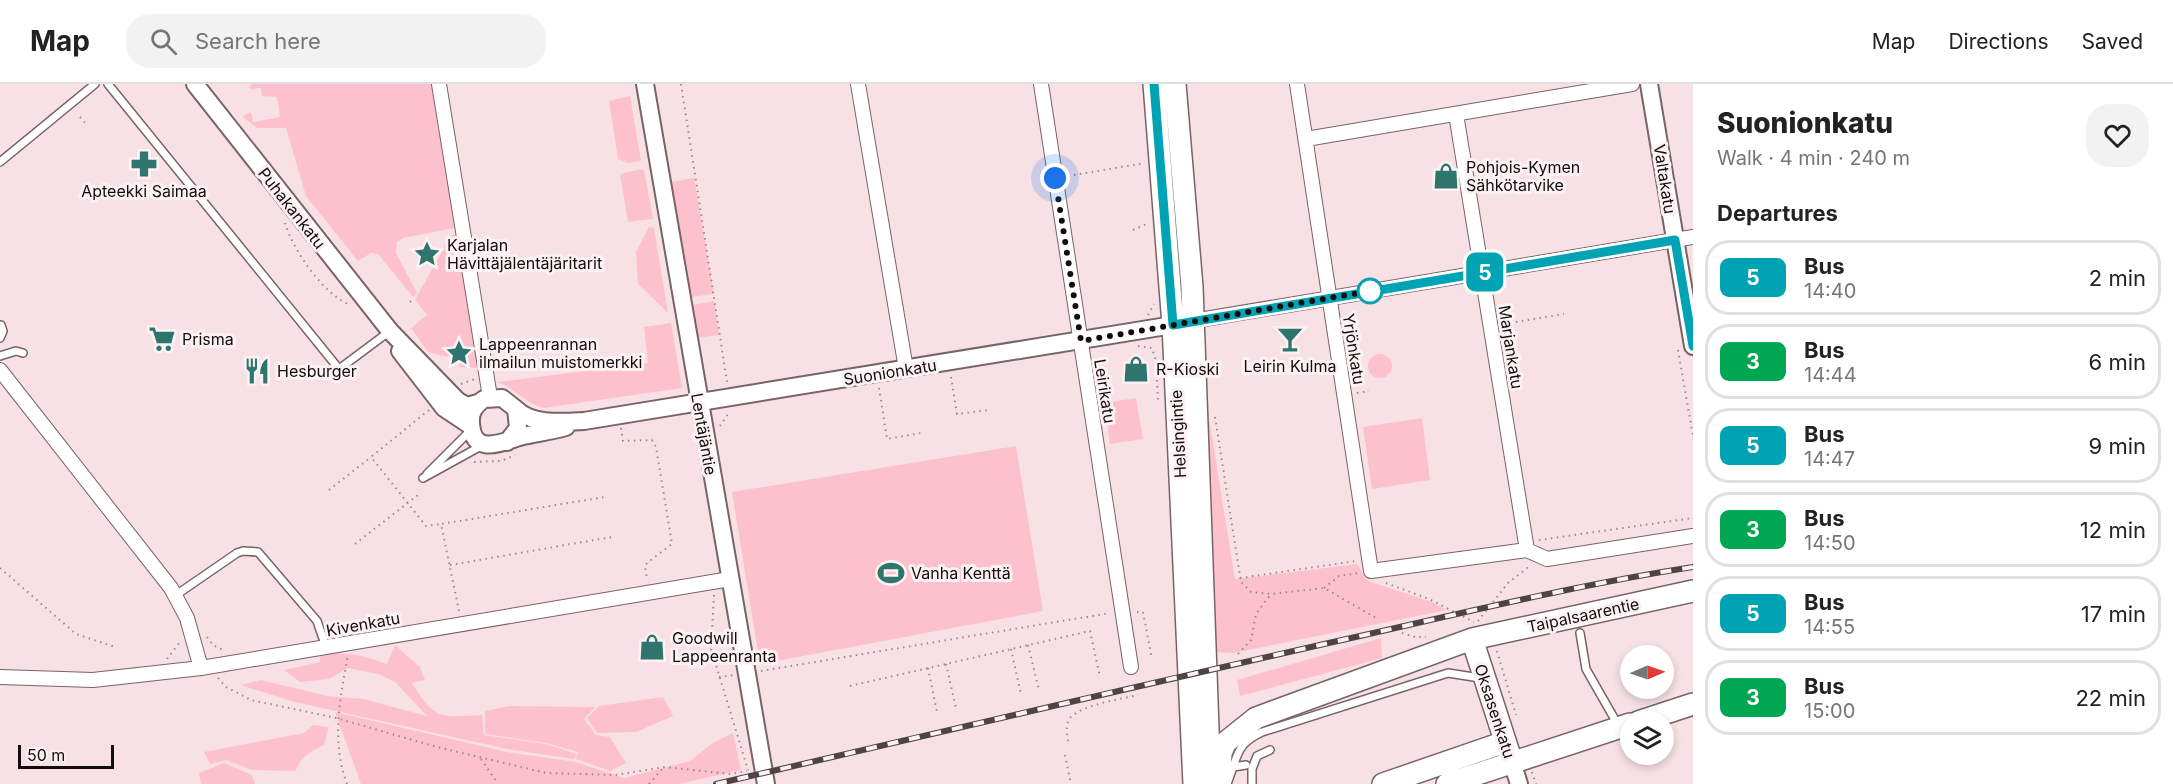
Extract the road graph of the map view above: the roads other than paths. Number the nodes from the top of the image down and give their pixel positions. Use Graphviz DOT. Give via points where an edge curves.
graph roads {
  1 [pos="95,84"];
  2 [pos="108,84"];
  3 [pos="195,84"];
  4 [pos="439,84"];
  5 [pos="645,84"];
  6 [pos="858,84"];
  7 [pos="1041,84"];
  8 [pos="1154,84"];
  9 [pos="1175,84"];
  10 [pos="1297,84"];
  11 [pos="1632,84"];
  12 [pos="1649,84"];
  13 [pos="1456,114"];
  14 [pos="1305,136"];
  15 [pos="0,162"];
  16 [pos="1693,237"];
  17 [pos="1675,240"];
  18 [pos="1482,272"];
  19 [pos="1330,298"];
  20 [pos="1183,323"];
  21 [pos="1,325"];
  22 [pos="390,331"];
  23 [pos="0,338"];
  24 [pos="1081,341"];
  25 [pos="1693,346"];
  26 [pos="23,353"];
  27 [pos="0,356"];
  28 [pos="906,369"];
  29 [pos="0,370"];
  30 [pos="697,396"];
  31 [pos="484,400"];
  32 [pos="516,409"];
  33 [pos="584,421"];
  34 [pos="471,428"];
  35 [pos="507,442"];
  36 [pos="488,445"];
  37 [pos="1693,536"];
  38 [pos="1532,552"];
  39 [pos="730,579"];
  40 [pos="1693,591"];
  41 [pos="176,596"];
  42 [pos="1482,630"];
  43 [pos="1580,633"];
  44 [pos="326,647"];
  45 [pos="1131,667"];
  46 [pos="205,668"];
  47 [pos="0,677"];
  48 [pos="1485,679"];
  49 [pos="1208,699"];
  50 [pos="1693,704"];
  51 [pos="1671,711"];
  52 [pos="1620,712"];
  53 [pos="1256,718"];
  54 [pos="1620,727"];
  55 [pos="1505,742"];
  56 [pos="1270,750"];
  57 [pos="1520,760"];
  58 [pos="1246,765"];
  59 [pos="1233,767"];
  60 [pos="766,784"];
  61 [pos="1194,784"];
  62 [pos="1210,784"];
  63 [pos="1220,784"];
  64 [pos="1227,784"];
  65 [pos="1252,784"];
  66 [pos="1383,784"];
  67 [pos="1447,784"];
  68 [pos="1518,784"];
  1 -- 15 [label="lane"];
  2 -- 22 [label="lane" via="339,369"];
  3 -- 22 [label="street, Puhakankatu"];
  4 -- 31 [label="street" via="487,380"];
  5 -- 30 [label="street, Lentäjäntie"];
  6 -- 28 [label="street"];
  7 -- 24 [label="street, Leirikatu"];
  8 -- 20 [label="main road, Helsingintie"];
  9 -- 20 [label="main road, Helsingintie"];
  10 -- 14 [label="street, Yrjönkatu"];
  11 -- 13 [label="street"];
  12 -- 17 [label="street, Valtakatu"];
  13 -- 14 [label="street"];
  13 -- 18 [label="street, Marjankatu"];
  14 -- 19 [label="street, Yrjönkatu"];
  16 -- 17 [label="street, Suonionkatu"];
  17 -- 18 [label="street, Suonionkatu"];
  17 -- 25 [label="street, Valtakatu"];
  18 -- 19 [label="street, Suonionkatu"];
  18 -- 38 [label="street, Marjankatu"];
  19 -- 20 [label="street, Suonionkatu"];
  19 -- 38 [label="street, Yrjönkatu" via="1369,569"];
  20 -- 24 [label="street, Suonionkatu"];
  20 -- 49 [label="main road, Helsingintie"];
  20 -- 61 [label="main road, Helsingintie"];
  21 -- 23 [label="lane"];
  22 -- 31 [label="street, Puhakankatu" via="453,396 467,406"];
  22 -- 34 [label="street, Puhakankatu" via="436,400"];
  24 -- 28 [label="street, Suonionkatu"];
  24 -- 45 [label="street, Leirikatu"];
  26 -- 27 [label="lane"];
  28 -- 30 [label="street, Suonionkatu"];
  29 -- 41 [label="street"];
  30 -- 33 [label="street, Suonionkatu"];
  30 -- 39 [label="street, Lentäjäntie"];
  31 -- 32 [label="street" via="507,400"];
  31 -- 34 [label="street" via="471,414"];
  32 -- 33 [label="street, Suonionkatu" via="523,416 536,419"];
  32 -- 35 [label="street" via="518,428"];
  33 -- 35 [label="street, Suonionkatu"];
  34 -- 36 [label="street"];
  34 -- 36 [label="lane" via="423,478 475,447"];
  35 -- 36 [label="street"];
  37 -- 38 [label="street" via="1547,559"];
  39 -- 44 [label="street, Kivenkatu"];
  39 -- 60 [label="street, Lentäjäntie"];
  40 -- 42 [label="main road, Taipalsaarentie"];
  41 -- 44 [label="lane" via="237,553 258,552 318,621"];
  41 -- 46 [label="street"];
  42 -- 48 [label="main road, Oksasenkatu"];
  42 -- 53 [label="main road, Taipalsaarentie"];
  43 -- 52 [label="lane" via="1586,669"];
  44 -- 46 [label="street, Kivenkatu"];
  46 -- 47 [label="street, Kivenkatu" via="93,680"];
  48 -- 55 [label="main road, Oksasenkatu"];
  48 -- 59 [label="lane" via="1448,673 1262,732 1239,747"];
  49 -- 53 [label="main road" via="1224,716"];
  49 -- 62 [label="main road, Helsingintie"];
  50 -- 51 [label="main road"];
  53 -- 63 [label="main road" via="1226,742 1221,753"];
  54 -- 57 [label="main road"];
  55 -- 57 [label="main road, Oksasenkatu"];
  55 -- 66 [label="main road"];
  56 -- 65 [label="lane" via="1257,756"];
  57 -- 67 [label="main road"];
  57 -- 68 [label="street, Oksasenkatu"];
  58 -- 59 [label="lane"];
  59 -- 64 [label="lane"];
}
